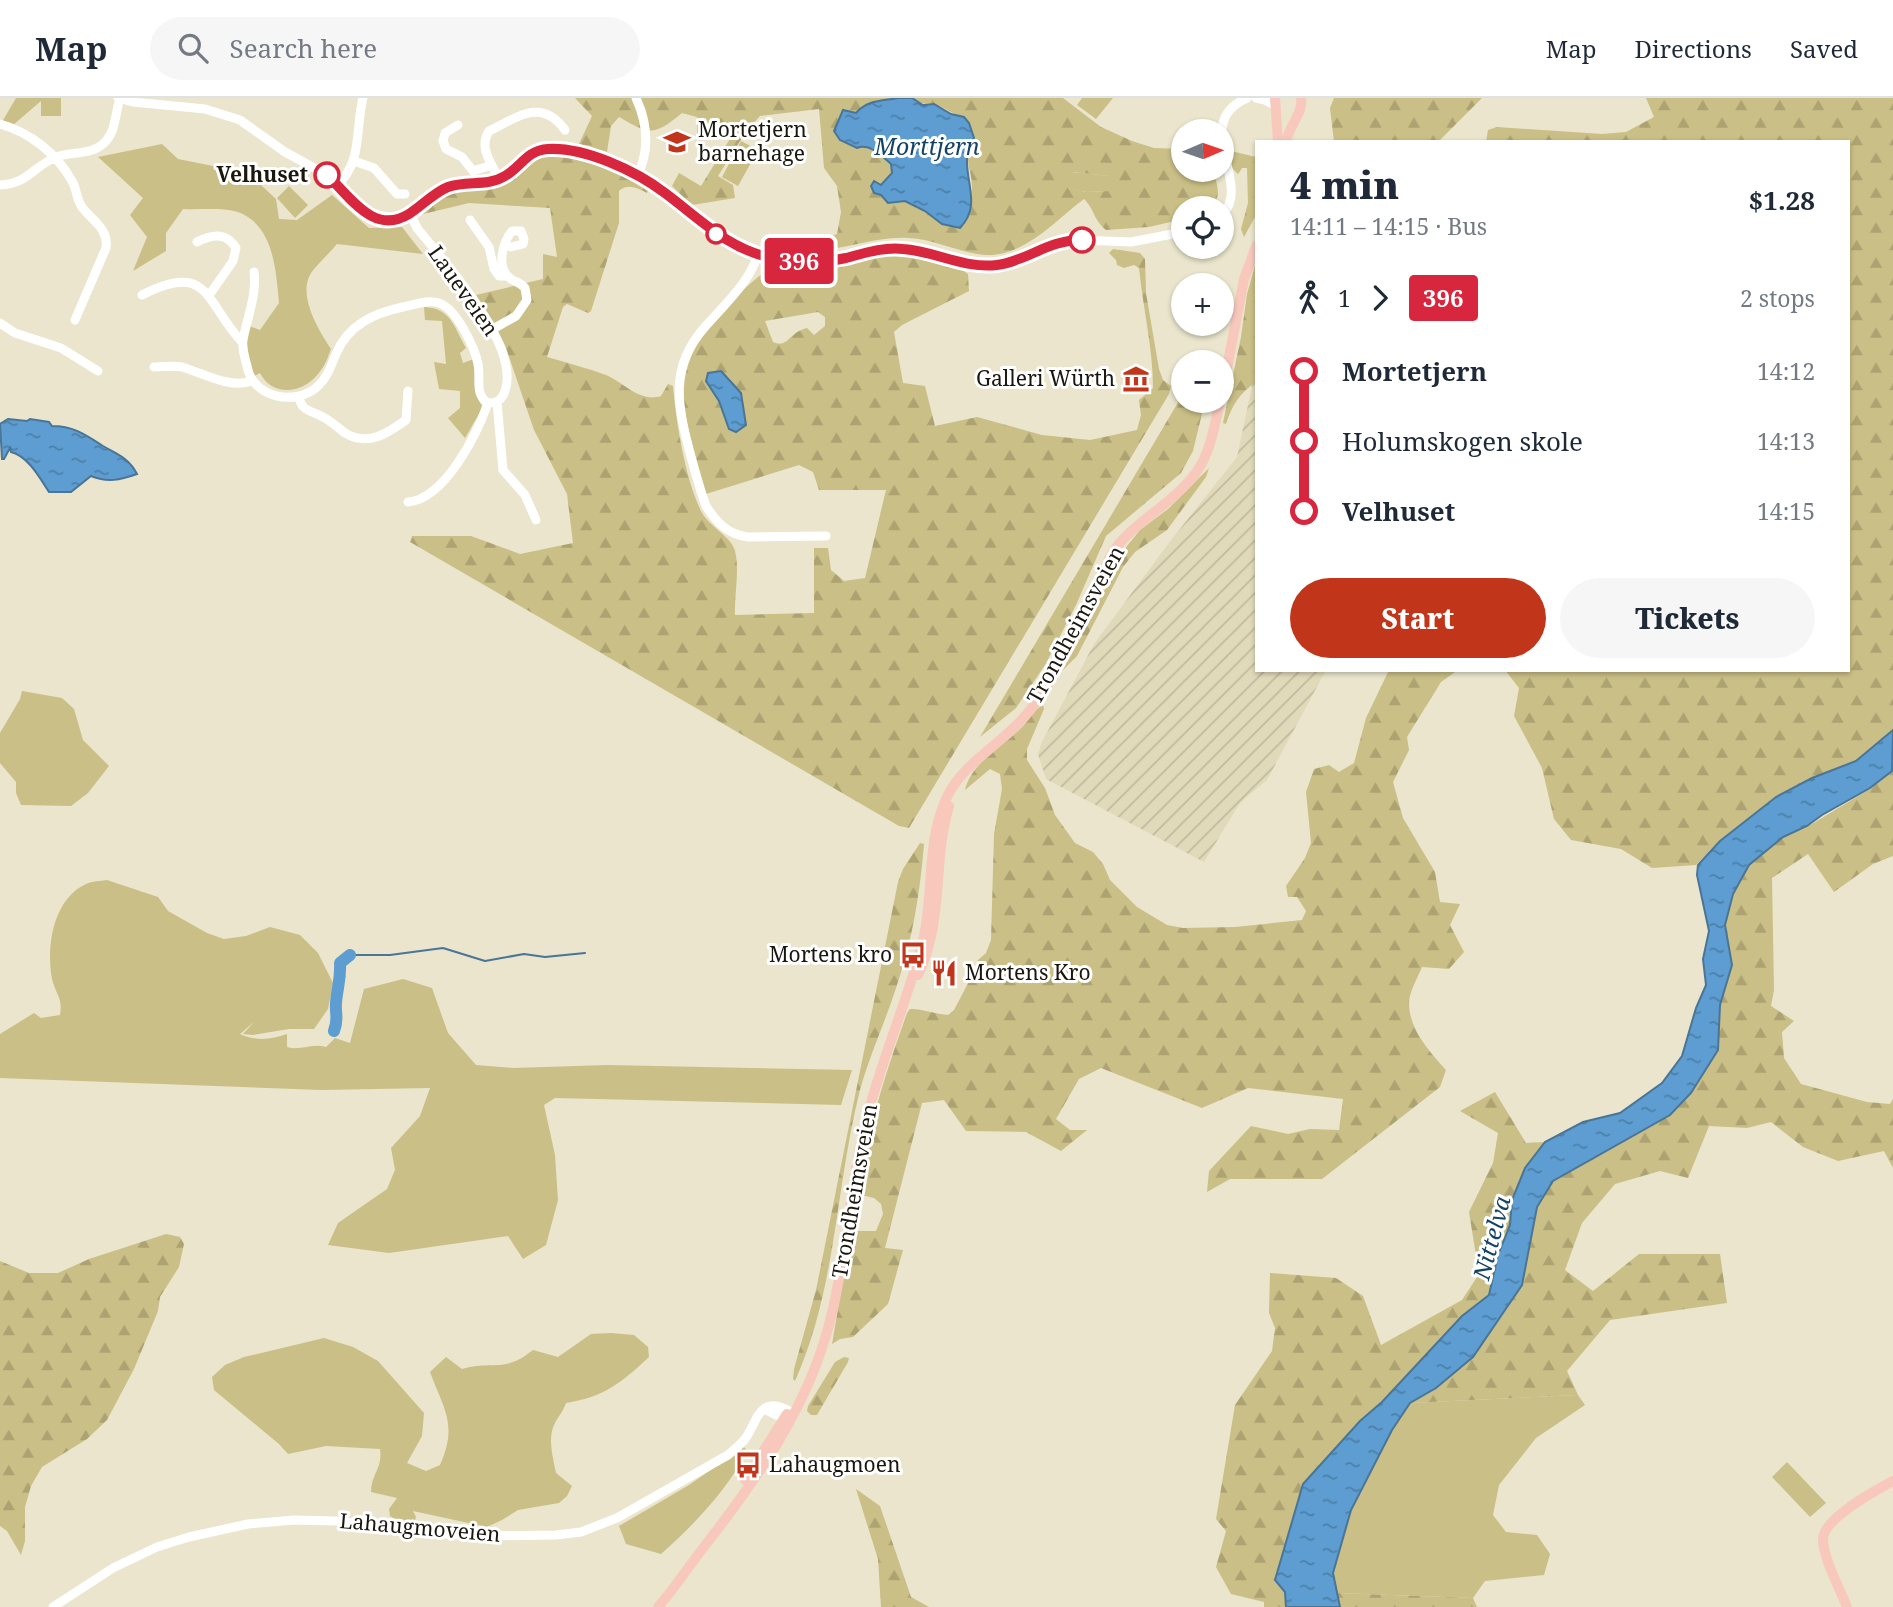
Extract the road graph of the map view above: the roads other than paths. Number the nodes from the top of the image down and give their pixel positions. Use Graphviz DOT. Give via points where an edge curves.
graph roads {
  1 [pos="363,98"];
  2 [pos="636,98"];
  3 [pos="1247,98"];
  4 [pos="1256,98"];
  5 [pos="1301,98"];
  6 [pos="119,99"];
  7 [pos="1275,105"];
  8 [pos="1295,117"];
  9 [pos="0,124"];
  10 [pos="458,125"];
  11 [pos="565,130"];
  12 [pos="1279,140"];
  13 [pos="1287,140"];
  14 [pos="53,158"];
  15 [pos="354,161"];
  16 [pos="492,165"];
  17 [pos="637,177"];
  18 [pos="499,179"];
  19 [pos="0,185"];
  20 [pos="339,187"];
  21 [pos="405,194"];
  22 [pos="1233,196"];
  23 [pos="410,213"];
  24 [pos="470,220"];
  25 [pos="1171,234"];
  26 [pos="197,242"];
  27 [pos="511,247"];
  28 [pos="1255,249"];
  29 [pos="758,254"];
  30 [pos="254,272"];
  31 [pos="507,276"];
  32 [pos="210,294"];
  33 [pos="142,295"];
  34 [pos="75,320"];
  35 [pos="0,323"];
  36 [pos="493,329"];
  37 [pos="242,342"];
  38 [pos="1230,350"];
  39 [pos="154,368"];
  40 [pos="98,370"];
  41 [pos="252,381"];
  42 [pos="408,391"];
  43 [pos="299,397"];
  44 [pos="492,402"];
  45 [pos="1217,413"];
  46 [pos="408,502"];
  47 [pos="536,520"];
  48 [pos="826,536"];
  49 [pos="788,1416"];
  50 [pos="1893,1481"];
  51 [pos="53,1607"];
  52 [pos="658,1607"];
  53 [pos="1847,1607"];
  1 -- 15 [label="street"];
  2 -- 17 [label="street" via="646,141"];
  3 -- 22 [label="street" via="1232,109 1224,124 1223,152"];
  4 -- 7 [label="street"];
  5 -- 8 [label="main road" via="1302,107"];
  6 -- 14 [label="street" via="113,129 105,142 88,151"];
  6 -- 20 [label="street" via="205,109 233,117"];
  7 -- 8 [label="main road" via="1284,118"];
  7 -- 12 [label="main road"];
  8 -- 13 [label="main road"];
  9 -- 14 [label="street" via="31,138"];
  10 -- 16 [label="street" via="445,133 446,149 462,157 473,171"];
  11 -- 16 [label="street" via="552,113 540,107 527,108 485,136"];
  14 -- 19 [label="street" via="27,178"];
  14 -- 34 [label="street" via="72,180 80,203 100,226 107,243"];
  15 -- 20 [label="street"];
  15 -- 21 [label="street" via="374,168 397,194"];
  16 -- 18 [label="street"];
  17 -- 18 [label="street" via="596,157 551,149 531,153"];
  17 -- 29 [label="street" via="663,191 716,234"];
  18 -- 23 [label="street" via="449,187"];
  20 -- 23 [label="street" via="374,218 392,220"];
  23 -- 36 [label="street, Laueveien"];
  24 -- 31 [label="street" via="489,247 495,272"];
  25 -- 29 [label="street" via="1125,242 1060,242 990,266 902,249 815,261"];
  26 -- 32 [label="street" via="218,235 228,238 237,250"];
  27 -- 31 [label="street" via="523,244 521,231 512,231 503,247"];
  28 -- 38 [label="main road" via="1244,279"];
  29 -- 48 [label="street" via="747,279 688,351 679,379 680,411 706,506 725,530 748,537"];
  30 -- 37 [label="street" via="254,295"];
  31 -- 36 [label="street" via="524,286 527,300 516,316"];
  32 -- 33 [label="street" via="175,282"];
  32 -- 37 [label="street"];
  35 -- 40 [label="street" via="15,333 61,348"];
  36 -- 44 [label="street, Laueveien" via="507,371 503,395"];
  37 -- 41 [label="street"];
  39 -- 41 [label="street" via="174,366 239,383"];
  41 -- 43 [label="street" via="268,393"];
  42 -- 43 [label="street" via="406,420 385,434 364,440 306,410"];
  43 -- 44 [label="street, Laueveien" via="324,380 343,341 363,322 383,312 431,302 449,309 470,341 479,368 480,393"];
  44 -- 46 [label="street" via="454,470 422,499"];
  44 -- 47 [label="street" via="503,470 525,495"];
  45 -- 49 [label="main road, Trondheimsveien" via="1209,449 1196,475 1114,550 1085,617 1038,700 950,790 939,817 926,924 866,1121 836,1296 822,1346"];
  49 -- 51 [label="street, Lahaugmoveien" via="776,1405 764,1409 743,1441 728,1454 593,1529 563,1535 481,1536 336,1521 248,1524 157,1548 107,1572"];
  49 -- 52 [label="main road, Trondheimsveien"];
  50 -- 53 [label="main road" via="1839,1516 1824,1533 1825,1549"];
}
